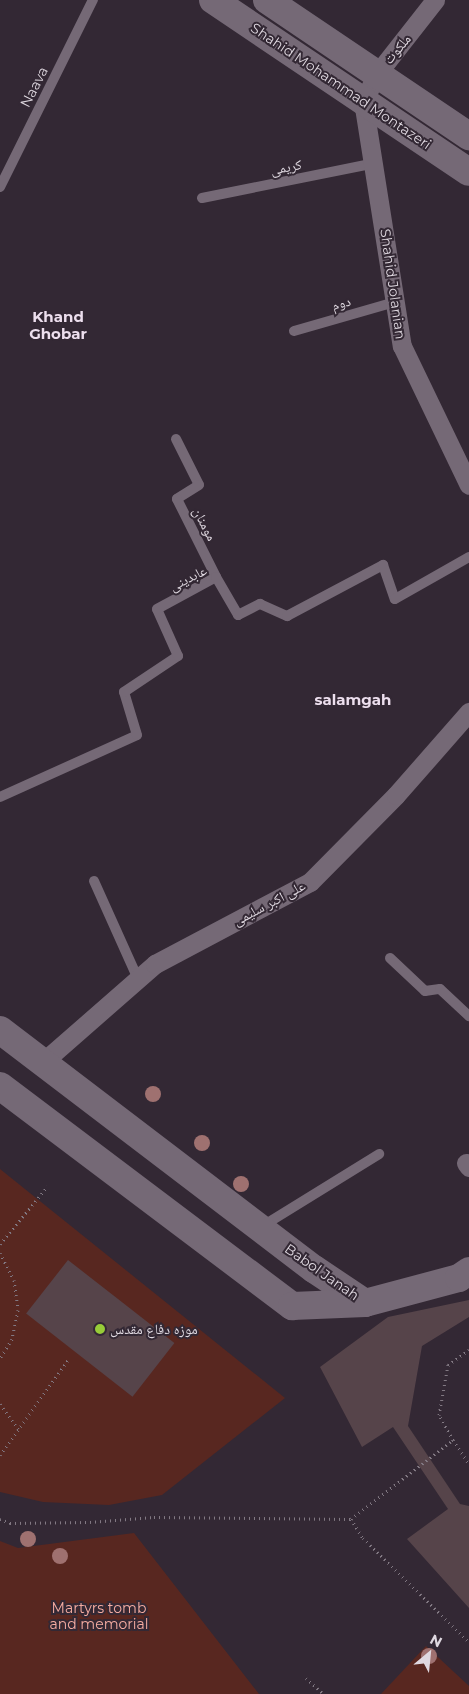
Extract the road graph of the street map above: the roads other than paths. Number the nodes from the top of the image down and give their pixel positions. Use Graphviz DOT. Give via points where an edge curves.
graph roads {
  1 [pos="93,0"];
  2 [pos="214,0"];
  3 [pos="267,0"];
  4 [pos="435,0"];
  5 [pos="377,74"];
  6 [pos="363,100"];
  7 [pos="469,136"];
  8 [pos="375,163"];
  9 [pos="469,172"];
  10 [pos="0,186"];
  11 [pos="202,198"];
  12 [pos="395,302"];
  13 [pos="294,331"];
  14 [pos="176,439"];
  15 [pos="469,485"];
  16 [pos="469,558"];
  17 [pos="216,577"];
  18 [pos="468,714"];
  19 [pos="0,797"];
  20 [pos="94,881"];
  21 [pos="390,958"];
  22 [pos="138,979"];
  23 [pos="469,1016"];
  24 [pos="0,1030"];
  25 [pos="43,1062"];
  26 [pos="0,1086"];
  27 [pos="379,1154"];
  28 [pos="260,1227"];
  29 [pos="469,1271"];
  30 [pos="365,1303"];
  1 -- 10 [label="lane, Naava"];
  2 -- 6 [label="street, Shahid Mohammad Montazeri"];
  3 -- 5 [label="street"];
  4 -- 5 [label="street, ملکوت"];
  5 -- 6 [label="street, ملکوت"];
  5 -- 7 [label="street"];
  6 -- 8 [label="street, Shahid Jolanian"];
  6 -- 9 [label="street, Shahid Mohammad Montazeri"];
  8 -- 11 [label="lane, کریمی"];
  8 -- 12 [label="street, Shahid Jolanian"];
  12 -- 13 [label="lane, دوم"];
  12 -- 15 [label="street, Shahid Jolanian" via="402,346"];
  14 -- 17 [label="lane, مومنان" via="199,485 177,499"];
  16 -- 17 [label="lane, عابدینی" via="395,599 383,565 286,616 260,604 238,615"];
  17 -- 19 [label="lane, عابدینی" via="157,609 178,656 124,692 137,735"];
  18 -- 22 [label="street, علی اکبر سلیمی" via="310,882 155,964"];
  20 -- 22 [label="lane"];
  21 -- 23 [label="lane" via="424,991 440,989"];
  22 -- 25 [label="street, علی اکبر سلیمی"];
  24 -- 25 [label="street, Babol Janah"];
  25 -- 28 [label="street, Babol Janah"];
  26 -- 30 [label="street, Babol Janah" via="292,1306"];
  27 -- 28 [label="lane"];
  28 -- 30 [label="street, Babol Janah"];
  29 -- 30 [label="street" via="459,1278"];
}
